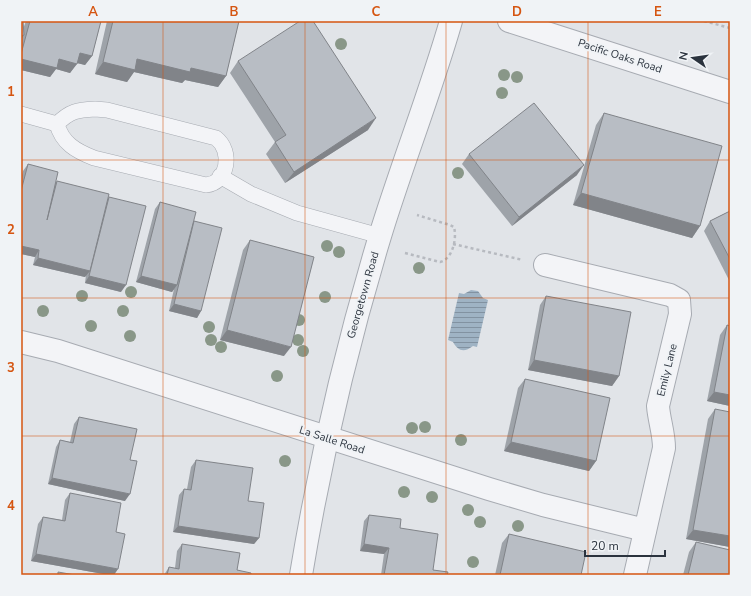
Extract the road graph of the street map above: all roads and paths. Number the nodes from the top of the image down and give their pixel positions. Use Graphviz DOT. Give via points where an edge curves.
graph roads {
  1 [pos="451,21"];
  2 [pos="509,21"];
  3 [pos="704,21"];
  4 [pos="730,28"];
  5 [pos="730,92"];
  6 [pos="21,114"];
  7 [pos="57,124"];
  8 [pos="220,176"];
  9 [pos="417,215"];
  10 [pos="380,236"];
  11 [pos="454,244"];
  12 [pos="405,253"];
  13 [pos="544,265"];
  14 [pos="22,344"];
  15 [pos="326,438"];
  16 [pos="645,530"];
  17 [pos="301,575"];
  18 [pos="635,575"];
  1 -- 10 [label="street, Georgetown Road"];
  2 -- 5 [label="street, Pacific Oaks Road"];
  3 -- 4 [label="path"];
  6 -- 7 [label="lane"];
  7 -- 8 [label="lane" via="66,143 94,158 206,185 212,184"];
  7 -- 8 [label="lane" via="68,114 78,110 107,110 216,138 222,143 227,157 224,171"];
  8 -- 10 [label="lane" via="251,194 297,213"];
  9 -- 11 [label="path" via="454,228"];
  10 -- 15 [label="street, Georgetown Road" via="354,325"];
  11 -- 12 [label="path" via="446,260 440,262"];
  11 -- 13 [label="path"];
  13 -- 16 [label="street, Emily Lane" via="670,295 679,300 680,314 658,406 664,448"];
  14 -- 15 [label="street, La Salle Road" via="58,351"];
  15 -- 16 [label="street, La Salle Road" via="543,505"];
  15 -- 17 [label="street, Georgetown Road"];
  16 -- 18 [label="street, Emily Lane"];
}
